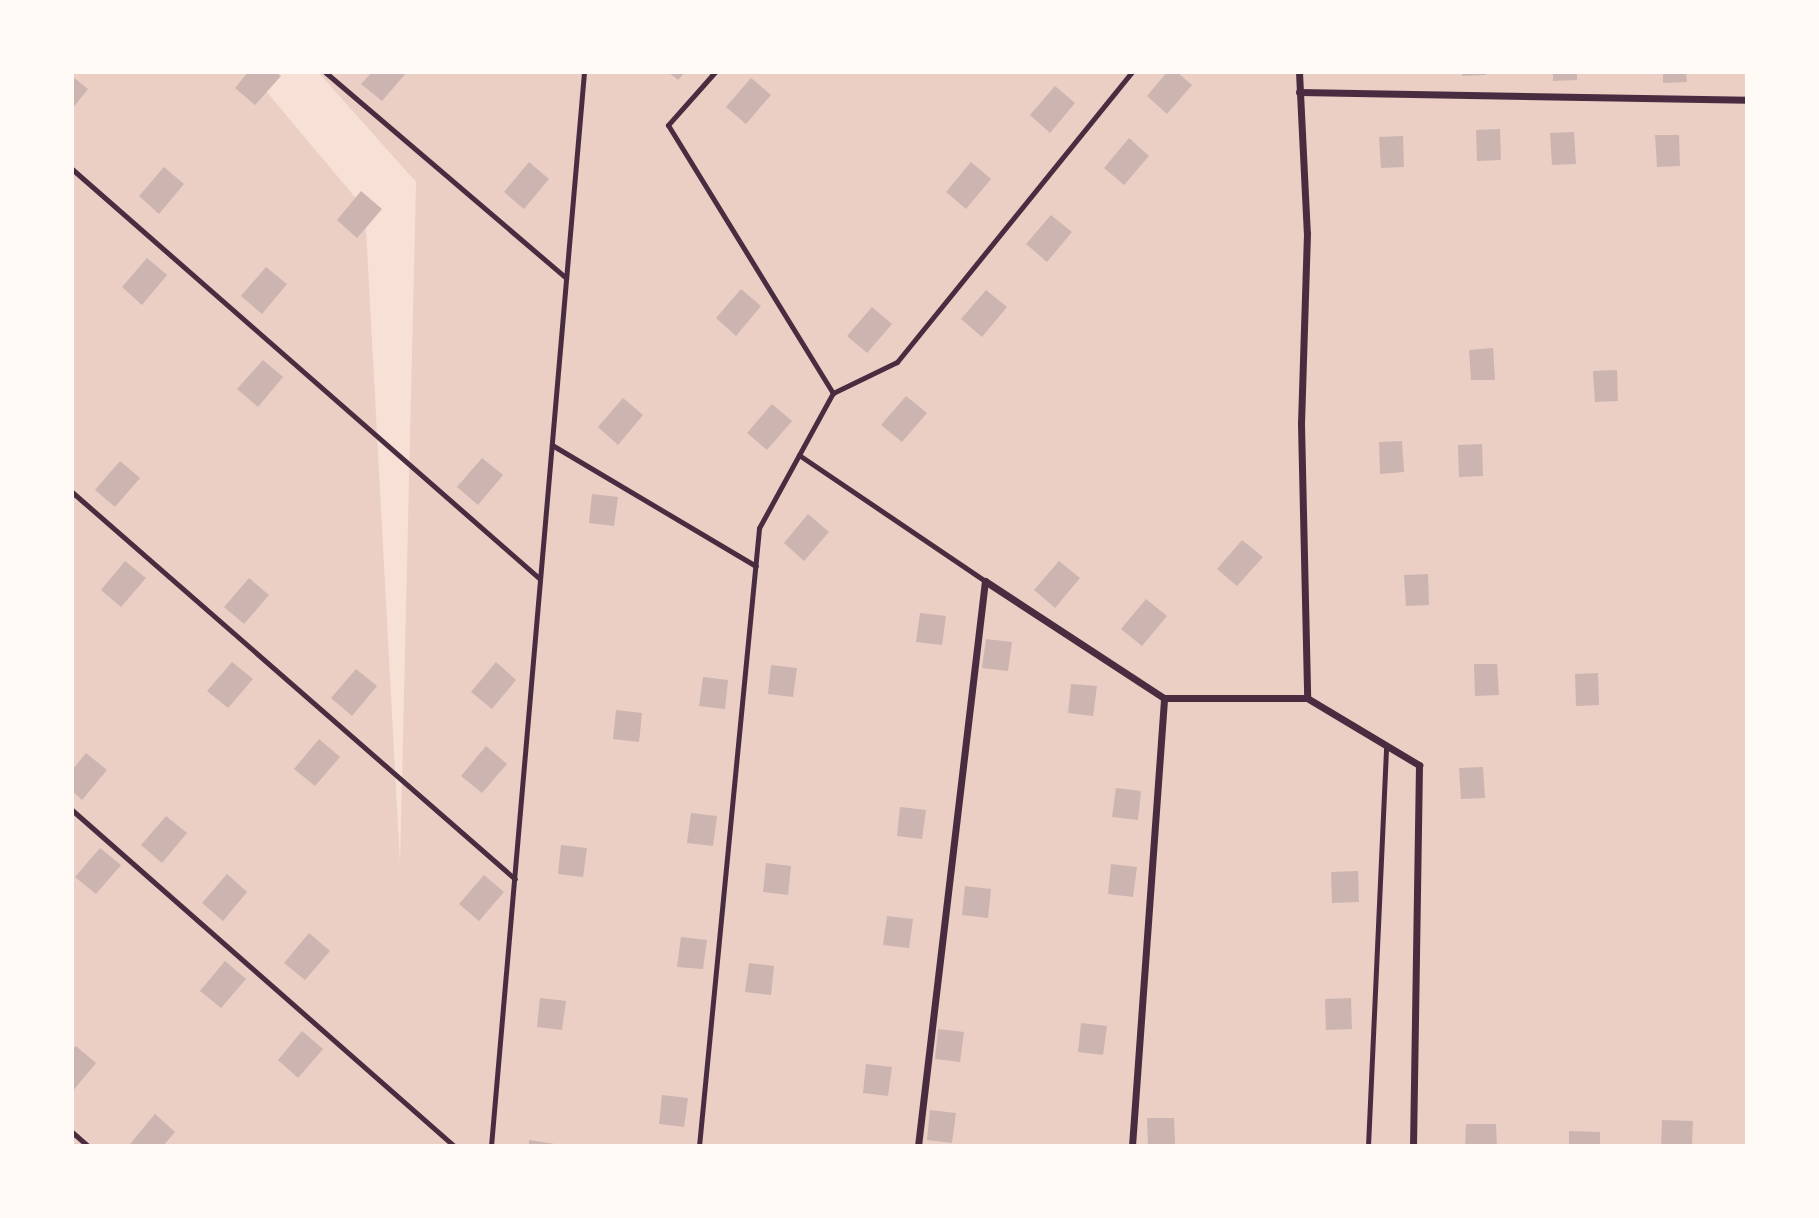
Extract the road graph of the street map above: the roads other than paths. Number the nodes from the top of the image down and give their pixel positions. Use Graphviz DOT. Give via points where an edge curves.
graph roads {
  1 [pos="325,72"];
  2 [pos="584,72"];
  3 [pos="715,72"];
  4 [pos="1132,72"];
  5 [pos="1299,72"];
  6 [pos="1299,92"];
  7 [pos="1747,100"];
  8 [pos="72,169"];
  9 [pos="566,278"];
  10 [pos="832,393"];
  11 [pos="552,445"];
  12 [pos="799,455"];
  13 [pos="72,492"];
  14 [pos="755,566"];
  15 [pos="540,579"];
  16 [pos="985,581"];
  17 [pos="1164,698"];
  18 [pos="1307,698"];
  19 [pos="1386,745"];
  20 [pos="72,810"];
  21 [pos="514,878"];
  22 [pos="72,1132"];
  23 [pos="88,1146"];
  24 [pos="454,1146"];
  25 [pos="491,1146"];
  26 [pos="699,1146"];
  27 [pos="918,1146"];
  28 [pos="1132,1146"];
  29 [pos="1368,1146"];
  30 [pos="1413,1146"];
  1 -- 9 [label="lane"];
  2 -- 9 [label="lane"];
  3 -- 10 [label="lane" via="668,125"];
  4 -- 10 [label="lane" via="897,362"];
  5 -- 6 [label="street"];
  6 -- 7 [label="street"];
  6 -- 18 [label="street" via="1307,233 1301,424"];
  8 -- 15 [label="lane"];
  9 -- 11 [label="lane"];
  10 -- 12 [label="lane"];
  11 -- 14 [label="lane"];
  11 -- 15 [label="lane"];
  12 -- 14 [label="lane" via="759,528"];
  12 -- 16 [label="lane"];
  13 -- 21 [label="lane"];
  14 -- 26 [label="lane"];
  15 -- 21 [label="lane"];
  16 -- 17 [label="street"];
  16 -- 27 [label="street"];
  17 -- 18 [label="street"];
  17 -- 28 [label="street"];
  18 -- 19 [label="street"];
  19 -- 29 [label="lane"];
  19 -- 30 [label="street" via="1419,765"];
  20 -- 24 [label="lane"];
  21 -- 25 [label="lane"];
  22 -- 23 [label="lane"];
}
